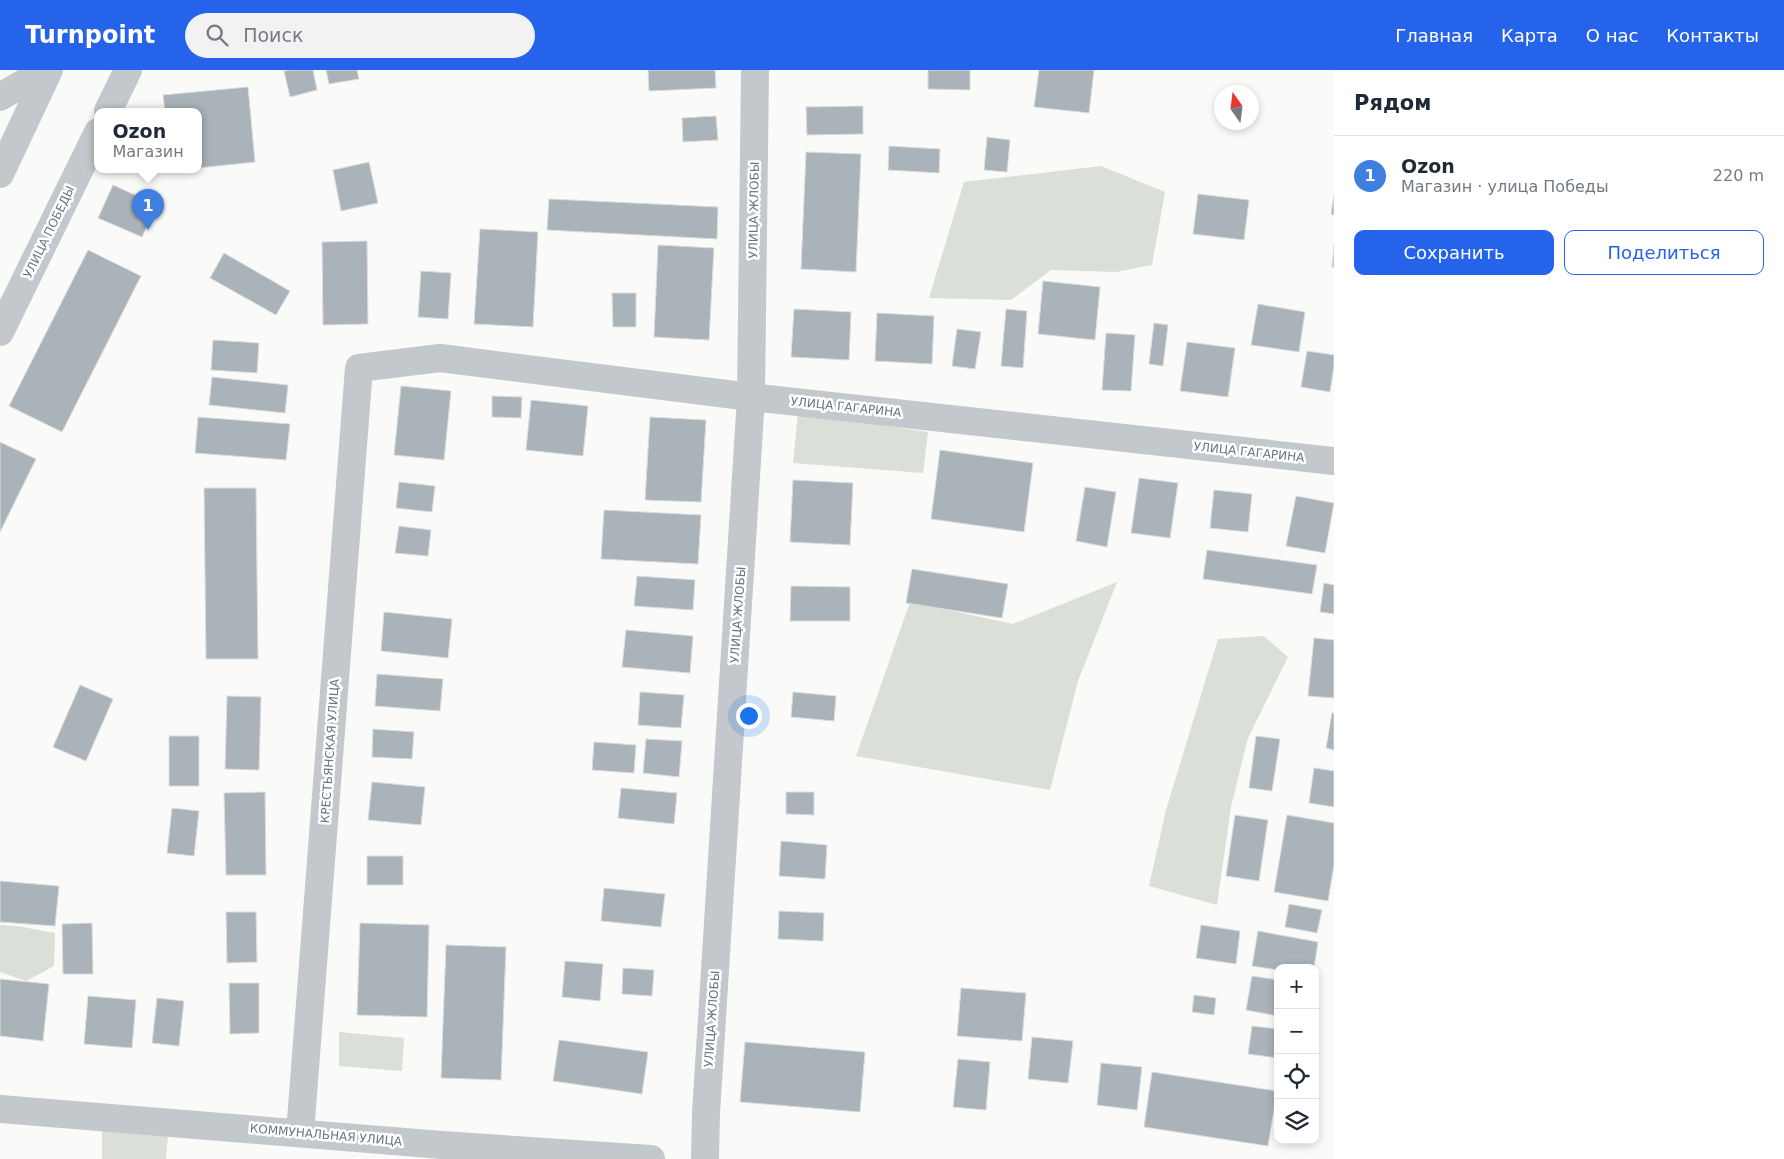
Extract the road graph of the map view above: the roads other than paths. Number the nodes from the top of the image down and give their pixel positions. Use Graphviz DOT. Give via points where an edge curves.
graph roads {
  1 [pos="47,70"];
  2 [pos="128,70"];
  3 [pos="756,70"];
  4 [pos="0,97"];
  5 [pos="109,108"];
  6 [pos="94,140"];
  7 [pos="0,174"];
  8 [pos="0,332"];
  9 [pos="359,368"];
  10 [pos="751,397"];
  11 [pos="1334,461"];
  12 [pos="0,1109"];
  13 [pos="300,1134"];
  14 [pos="440,1152"];
  15 [pos="651,1159"];
  16 [pos="706,1159"];
  1 -- 4 [label="street"];
  1 -- 7 [label="street"];
  2 -- 5 [label="street"];
  3 -- 10 [label="street, УЛИЦА ЖЛОБЫ"];
  6 -- 8 [label="street, УЛИЦА ПОБЕДЫ"];
  9 -- 10 [label="street, УЛИЦА ГАГАРИНА" via="440,358"];
  9 -- 13 [label="street, КРЕСТЬЯНСКАЯ УЛИЦА"];
  10 -- 11 [label="street, УЛИЦА ГАГАРИНА"];
  10 -- 16 [label="street, УЛИЦА ЖЛОБЫ"];
  12 -- 13 [label="street, КОММУНАЛЬНАЯ УЛИЦА"];
  13 -- 14 [label="street, КОММУНАЛЬНАЯ УЛИЦА"];
  14 -- 15 [label="street, КОММУНАЛЬНАЯ УЛИЦА"];
}
